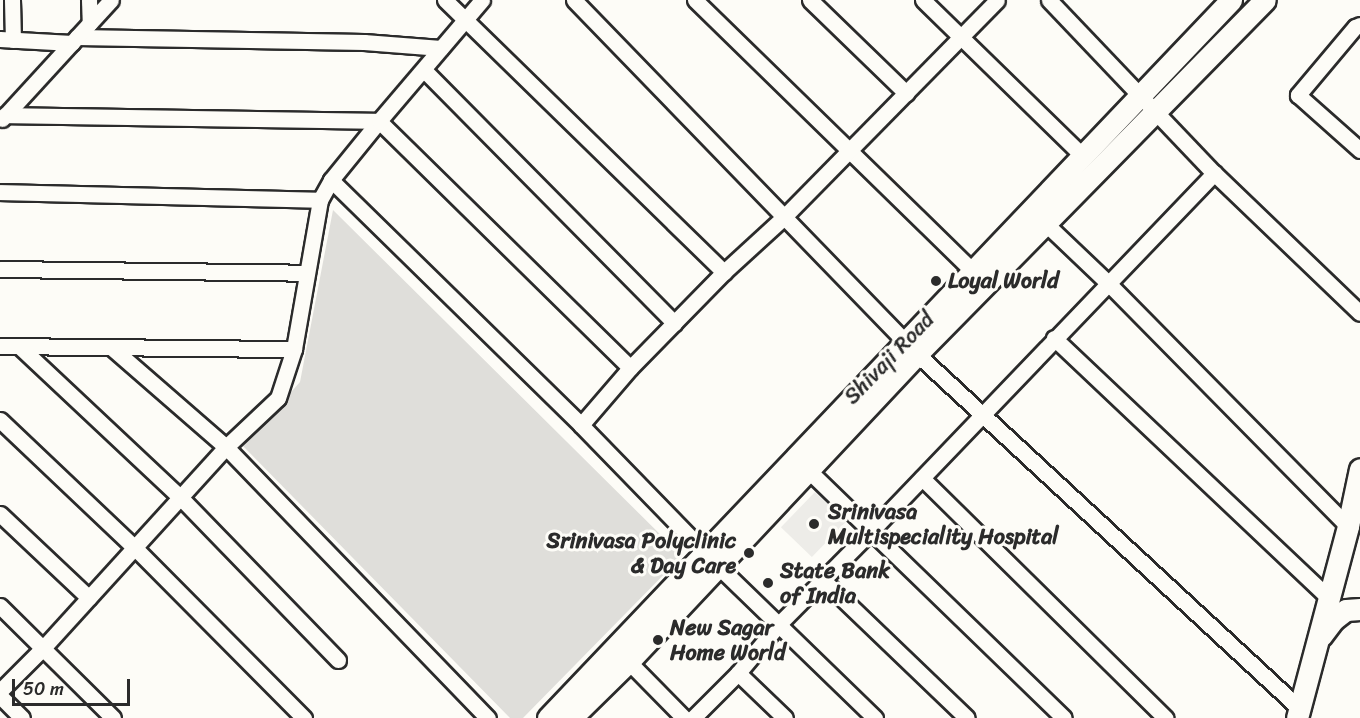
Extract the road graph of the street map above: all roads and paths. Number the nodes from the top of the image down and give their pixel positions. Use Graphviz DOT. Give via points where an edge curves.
graph roads {
  1 [pos="12,0"];
  2 [pos="89,0"];
  3 [pos="111,0"];
  4 [pos="445,0"];
  5 [pos="482,0"];
  6 [pos="574,0"];
  7 [pos="695,0"];
  8 [pos="810,0"];
  9 [pos="923,0"];
  10 [pos="997,0"];
  11 [pos="1049,0"];
  12 [pos="1231,0"];
  13 [pos="1265,0"];
  14 [pos="464,19"];
  15 [pos="90,23"];
  16 [pos="1360,25"];
  17 [pos="961,36"];
  18 [pos="7,39"];
  19 [pos="75,40"];
  20 [pos="441,48"];
  21 [pos="424,70"];
  22 [pos="906,93"];
  23 [pos="1140,93"];
  24 [pos="1156,111"];
  25 [pos="3,118"];
  26 [pos="378,121"];
  27 [pos="850,150"];
  28 [pos="1360,150"];
  29 [pos="1082,154"];
  30 [pos="1214,173"];
  31 [pos="331,180"];
  32 [pos="0,192"];
  33 [pos="320,200"];
  34 [pos="783,218"];
  35 [pos="1045,223"];
  36 [pos="0,269"];
  37 [pos="972,270"];
  38 [pos="724,272"];
  39 [pos="307,273"];
  40 [pos="1108,283"];
  41 [pos="1360,313"];
  42 [pos="674,323"];
  43 [pos="1054,338"];
  44 [pos="0,346"];
  45 [pos="19,346"];
  46 [pos="111,347"];
  47 [pos="911,348"];
  48 [pos="294,349"];
  49 [pos="630,368"];
  50 [pos="981,415"];
  51 [pos="0,420"];
  52 [pos="581,425"];
  53 [pos="226,447"];
  54 [pos="1360,469"];
  55 [pos="808,470"];
  56 [pos="922,478"];
  57 [pos="180,497"];
  58 [pos="0,514"];
  59 [pos="1348,526"];
  60 [pos="871,531"];
  61 [pos="135,548"];
  62 [pos="1360,548"];
  63 [pos="711,559"];
  64 [pos="823,580"];
  65 [pos="89,598"];
  66 [pos="1329,598"];
  67 [pos="0,606"];
  68 [pos="1360,609"];
  69 [pos="778,624"];
  70 [pos="1317,641"];
  71 [pos="44,647"];
  72 [pos="622,656"];
  73 [pos="338,660"];
  74 [pos="738,673"];
  75 [pos="0,691"];
  76 [pos="0,696"];
  77 [pos="1298,713"];
  78 [pos="22,718"];
  79 [pos="113,718"];
  80 [pos="304,718"];
  81 [pos="488,718"];
  82 [pos="548,718"];
  83 [pos="571,718"];
  84 [pos="684,718"];
  85 [pos="693,718"];
  86 [pos="785,718"];
  87 [pos="875,718"];
  88 [pos="967,718"];
  89 [pos="1064,718"];
  90 [pos="1165,718"];
  1 -- 18 [label="street"];
  2 -- 15 [label="street"];
  3 -- 15 [label="street"];
  4 -- 14 [label="street"];
  5 -- 14 [label="street"];
  6 -- 34 [label="street"];
  7 -- 27 [label="street"];
  8 -- 22 [label="street"];
  9 -- 17 [label="street"];
  10 -- 17 [label="street"];
  11 -- 23 [label="street"];
  12 -- 23 [label="street, Shivaji Road"];
  13 -- 24 [label="street"];
  14 -- 20 [label="street"];
  14 -- 38 [label="street"];
  15 -- 19 [label="street"];
  16 -- 28 [label="street" via="1298,95"];
  17 -- 22 [label="street"];
  17 -- 29 [label="street"];
  18 -- 19 [label="street"];
  19 -- 20 [label="street" via="364,42"];
  19 -- 25 [label="street"];
  20 -- 21 [label="street"];
  21 -- 26 [label="street"];
  21 -- 42 [label="street"];
  22 -- 27 [label="street"];
  23 -- 24 [label="street"];
  23 -- 29 [label="street, Shivaji Road"];
  24 -- 30 [label="street"];
  24 -- 35 [label="street"];
  25 -- 26 [label="street"];
  26 -- 31 [label="street"];
  26 -- 49 [label="street"];
  27 -- 34 [label="street"];
  27 -- 37 [label="street"];
  29 -- 37 [label="street, Shivaji Road"];
  30 -- 40 [label="street"];
  30 -- 41 [label="street"];
  31 -- 33 [label="street"];
  31 -- 52 [label="street"];
  32 -- 33 [label="street"];
  33 -- 39 [label="street"];
  34 -- 38 [label="street"];
  34 -- 47 [label="street"];
  35 -- 40 [label="street"];
  35 -- 47 [label="street"];
  36 -- 39 [label="street"];
  37 -- 47 [label="street, Shivaji Road"];
  38 -- 42 [label="street"];
  39 -- 48 [label="street"];
  40 -- 43 [label="street"];
  40 -- 59 [label="street"];
  42 -- 49 [label="street"];
  43 -- 50 [label="street"];
  43 -- 66 [label="street"];
  44 -- 45 [label="street"];
  45 -- 46 [label="street"];
  45 -- 57 [label="street"];
  46 -- 48 [label="street"];
  46 -- 53 [label="street"];
  47 -- 50 [label="street"];
  47 -- 55 [label="street"];
  47 -- 63 [label="street, Shivaji Road"];
  48 -- 53 [label="street" via="278,398"];
  49 -- 52 [label="street"];
  50 -- 56 [label="street"];
  50 -- 77 [label="street"];
  51 -- 61 [label="street"];
  52 -- 63 [label="street"];
  53 -- 57 [label="street"];
  53 -- 81 [label="street"];
  54 -- 59 [label="street"];
  55 -- 60 [label="street"];
  55 -- 63 [label="street"];
  56 -- 60 [label="street"];
  56 -- 90 [label="street"];
  57 -- 61 [label="street"];
  57 -- 73 [label="street"];
  58 -- 65 [label="street"];
  59 -- 62 [label="street"];
  59 -- 66 [label="street"];
  60 -- 64 [label="street"];
  60 -- 89 [label="street"];
  61 -- 65 [label="street"];
  61 -- 80 [label="street"];
  63 -- 69 [label="street"];
  63 -- 72 [label="street, Shivaji Road"];
  64 -- 69 [label="street"];
  64 -- 88 [label="street"];
  65 -- 71 [label="street"];
  66 -- 70 [label="street"];
  67 -- 71 [label="street"];
  68 -- 70 [label="street" via="1346,610"];
  69 -- 74 [label="street"];
  69 -- 87 [label="street"];
  70 -- 77 [label="street"];
  71 -- 75 [label="street"];
  71 -- 79 [label="street"];
  72 -- 82 [label="street, Shivaji Road"];
  72 -- 83 [label="street"];
  72 -- 84 [label="street"];
  74 -- 85 [label="street"];
  74 -- 86 [label="street"];
  76 -- 78 [label="street"];
}
